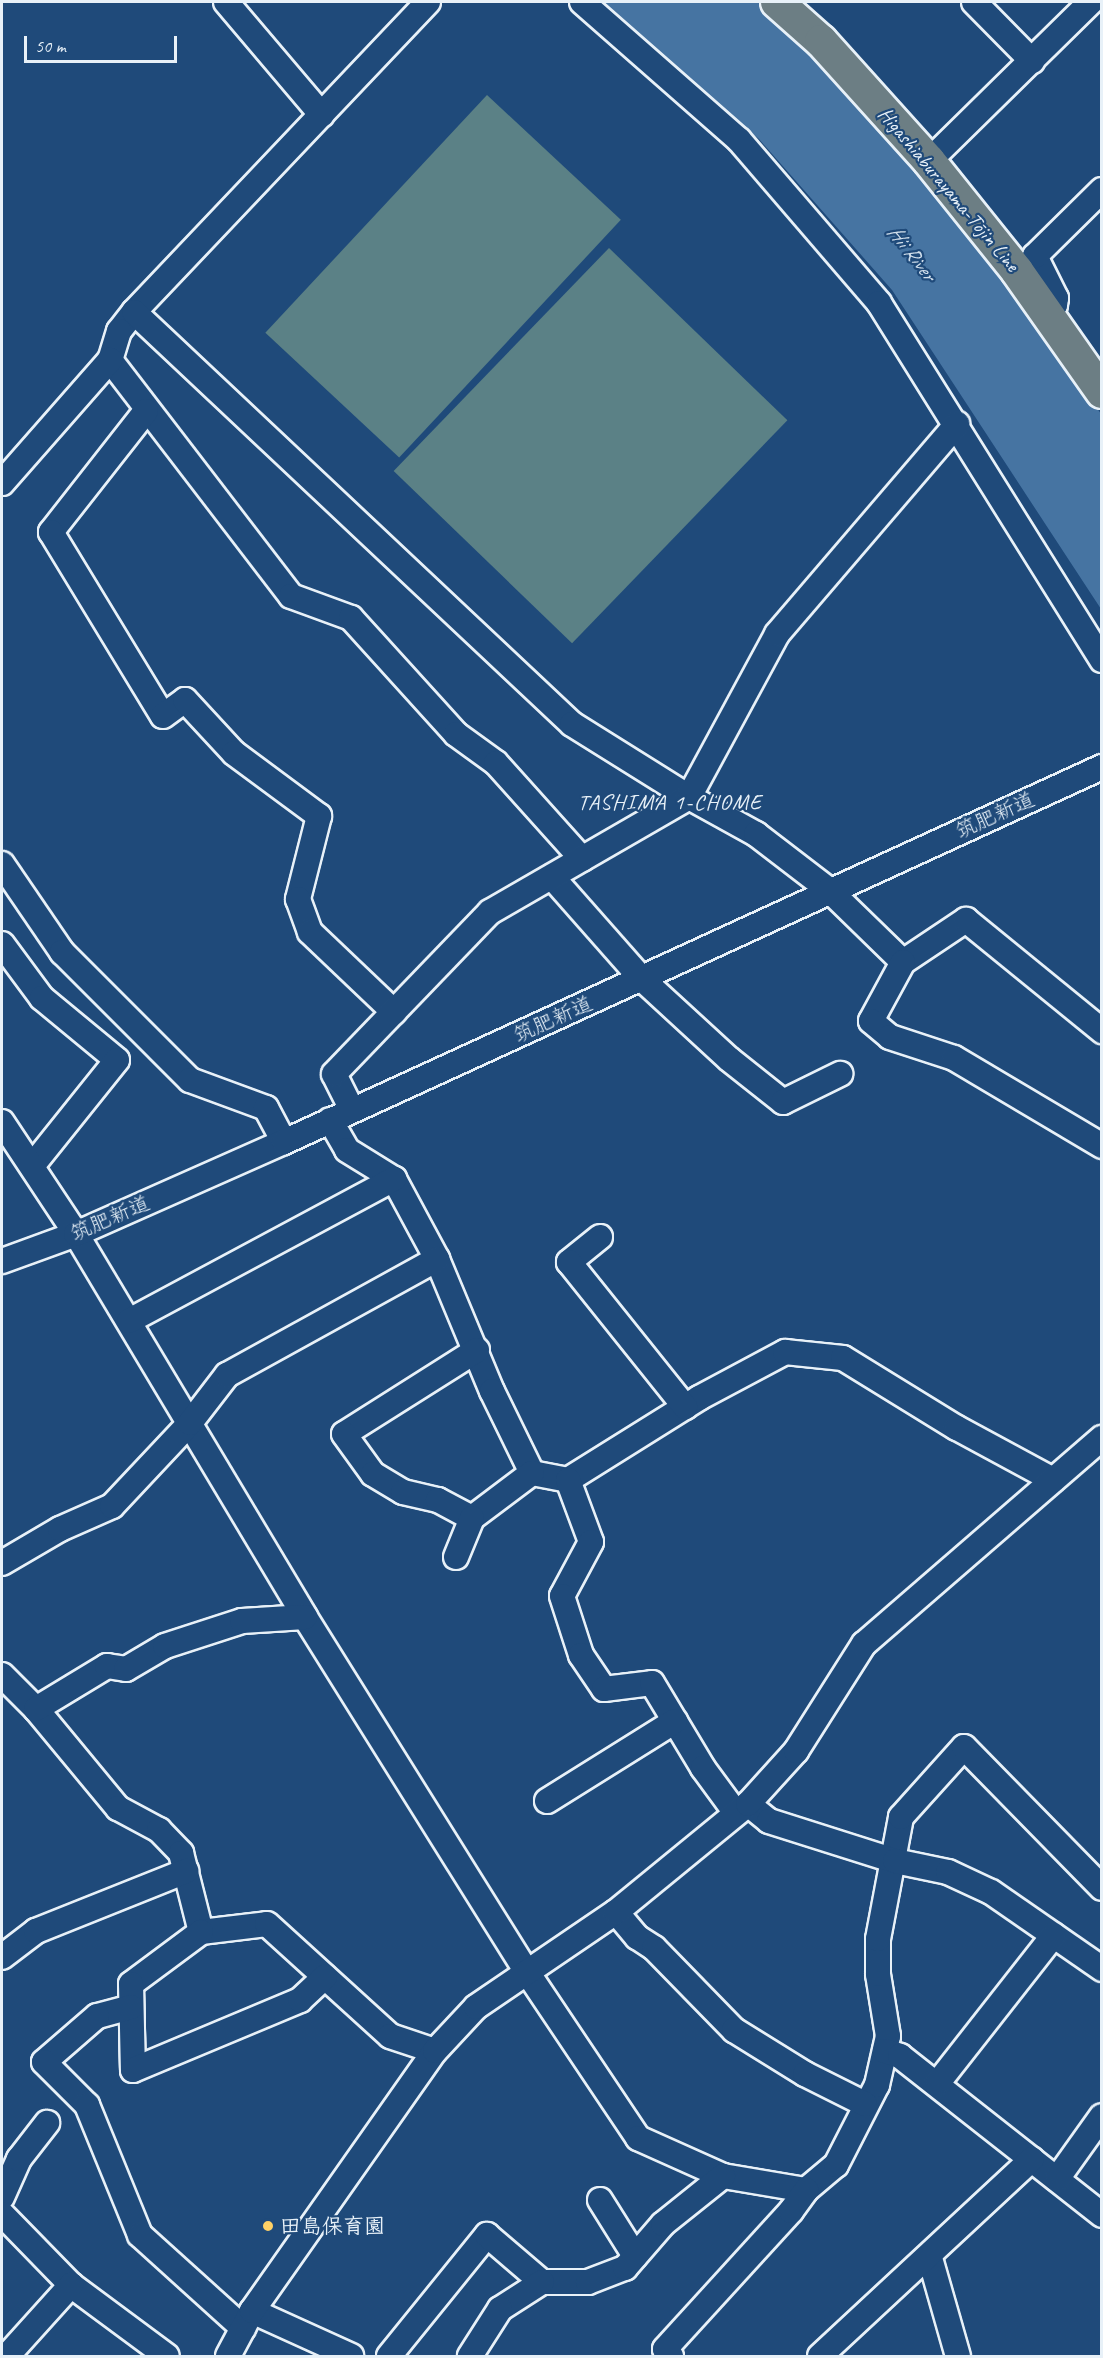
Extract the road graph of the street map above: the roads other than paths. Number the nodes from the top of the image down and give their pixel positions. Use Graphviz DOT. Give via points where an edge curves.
graph roads {
  1 [pos="226,2"];
  2 [pos="428,2"];
  3 [pos="582,2"];
  4 [pos="777,2"];
  5 [pos="974,2"];
  6 [pos="1091,2"];
  7 [pos="1032,61"];
  8 [pos="322,115"];
  9 [pos="929,161"];
  10 [pos="1101,190"];
  11 [pos="134,312"];
  12 [pos="1047,313"];
  13 [pos="110,360"];
  14 [pos="1101,392"];
  15 [pos="146,411"];
  16 [pos="957,424"];
  17 [pos="2,483"];
  18 [pos="1101,660"];
  19 [pos="1101,767"];
  20 [pos="689,797"];
  21 [pos="582,859"];
  22 [pos="2,864"];
  23 [pos="552,877"];
  24 [pos="829,890"];
  25 [pos="2,944"];
  26 [pos="903,962"];
  27 [pos="642,979"];
  28 [pos="394,1012"];
  29 [pos="1101,1031"];
  30 [pos="840,1074"];
  31 [pos="352,1110"];
  32 [pos="330,1120"];
  33 [pos="2,1122"];
  34 [pos="284,1142"];
  35 [pos="1101,1146"];
  36 [pos="33,1165"];
  37 [pos="394,1179"];
  38 [pos="76,1234"];
  39 [pos="600,1237"];
  40 [pos="437,1260"];
  41 [pos="2,1262"];
  42 [pos="129,1321"];
  43 [pos="477,1350"];
  44 [pos="685,1407"];
  45 [pos="190,1423"];
  46 [pos="1101,1438"];
  47 [pos="532,1473"];
  48 [pos="568,1480"];
  49 [pos="1053,1480"];
  50 [pos="472,1518"];
  51 [pos="456,1557"];
  52 [pos="2,1563"];
  53 [pos="305,1617"];
  54 [pos="2,1675"];
  55 [pos="36,1709"];
  56 [pos="675,1721"];
  57 [pos="547,1801"];
  58 [pos="742,1808"];
  59 [pos="895,1861"];
  60 [pos="186,1871"];
  61 [pos="1101,1888"];
  62 [pos="616,1912"];
  63 [pos="201,1932"];
  64 [pos="1054,1935"];
  65 [pos="2,1957"];
  66 [pos="1101,1969"];
  67 [pos="527,1972"];
  68 [pos="325,1977"];
  69 [pos="131,2007"];
  70 [pos="885,2050"];
  71 [pos="435,2051"];
  72 [pos="937,2084"];
  73 [pos="866,2104"];
  74 [pos="1101,2116"];
  75 [pos="47,2123"];
  76 [pos="1032,2159"];
  77 [pos="723,2176"];
  78 [pos="1058,2179"];
  79 [pos="806,2190"];
  80 [pos="2,2197"];
  81 [pos="600,2200"];
  82 [pos="2,2214"];
  83 [pos="1101,2215"];
  84 [pos="635,2256"];
  85 [pos="930,2258"];
  86 [pos="542,2282"];
  87 [pos="71,2285"];
  88 [pos="248,2319"];
  89 [pos="8,2356"];
  90 [pos="167,2356"];
  91 [pos="228,2356"];
  92 [pos="351,2356"];
  93 [pos="389,2356"];
  94 [pos="470,2356"];
  95 [pos="671,2356"];
  96 [pos="820,2356"];
  97 [pos="958,2356"];
  1 -- 8 [label="street"];
  2 -- 8 [label="street"];
  3 -- 16 [label="street" via="739,140 879,303"];
  4 -- 9 [label="main road, Higashiaburayama-Tōjin Line" via="821,41"];
  5 -- 7 [label="street"];
  6 -- 7 [label="street"];
  7 -- 9 [label="street"];
  8 -- 11 [label="street"];
  9 -- 12 [label="main road, Higashiaburayama-Tōjin Line"];
  10 -- 12 [label="street" via="1035,255 1056,298"];
  11 -- 13 [label="street" via="119,330"];
  11 -- 20 [label="street" via="572,724"];
  12 -- 14 [label="main road, Higashiaburayama-Tōjin Line"];
  13 -- 15 [label="street"];
  13 -- 17 [label="street"];
  15 -- 21 [label="street" via="291,596 351,618 456,734 496,763"];
  15 -- 28 [label="street" via="51,532 163,716 185,700 234,753 319,816 298,899 310,932"];
  16 -- 18 [label="street"];
  16 -- 20 [label="street" via="777,634"];
  19 -- 24 [label="street, 筑肥新道"];
  20 -- 21 [label="street"];
  20 -- 24 [label="street" via="756,834"];
  21 -- 23 [label="street"];
  22 -- 34 [label="street" via="62,952 190,1080 266,1108"];
  23 -- 27 [label="street"];
  23 -- 28 [label="street" via="490,912"];
  24 -- 26 [label="street"];
  24 -- 27 [label="street, 筑肥新道"];
  25 -- 36 [label="street" via="42,998 117,1060"];
  26 -- 29 [label="street" via="966,920"];
  26 -- 35 [label="street" via="871,1021 890,1037 954,1058"];
  27 -- 30 [label="street" via="729,1059 783,1102"];
  27 -- 31 [label="street, 筑肥新道"];
  28 -- 31 [label="street" via="334,1074"];
  31 -- 32 [label="street, 筑肥新道"];
  32 -- 34 [label="street, 筑肥新道"];
  32 -- 37 [label="street" via="347,1150"];
  33 -- 36 [label="street"];
  34 -- 38 [label="street, 筑肥新道"];
  36 -- 38 [label="street"];
  37 -- 40 [label="street"];
  37 -- 42 [label="street"];
  38 -- 41 [label="street, 筑肥新道"];
  38 -- 42 [label="street"];
  39 -- 44 [label="street" via="569,1263"];
  40 -- 43 [label="street"];
  40 -- 45 [label="street" via="227,1375"];
  42 -- 45 [label="street"];
  43 -- 47 [label="street"];
  43 -- 50 [label="street" via="344,1434 373,1474 403,1492 438,1500"];
  44 -- 48 [label="street"];
  44 -- 49 [label="street" via="785,1352 843,1358 957,1428"];
  45 -- 52 [label="street" via="112,1506 60,1529"];
  45 -- 53 [label="street"];
  46 -- 49 [label="street"];
  47 -- 48 [label="street"];
  47 -- 50 [label="street"];
  48 -- 56 [label="street" via="591,1542 562,1596 581,1655 604,1689 652,1683"];
  49 -- 58 [label="street" via="864,1644 796,1751"];
  50 -- 51 [label="street"];
  53 -- 55 [label="street" via="242,1621 165,1646 126,1669 107,1666"];
  53 -- 67 [label="street"];
  54 -- 55 [label="street"];
  55 -- 60 [label="street" via="118,1808 159,1830 182,1853"];
  56 -- 57 [label="street"];
  56 -- 58 [label="street"];
  58 -- 59 [label="street" via="769,1821"];
  58 -- 62 [label="street"];
  59 -- 61 [label="street" via="902,1817 964,1747"];
  59 -- 64 [label="street" via="948,1872 980,1887"];
  59 -- 70 [label="street" via="878,1939 878,1974 888,2036"];
  60 -- 63 [label="street"];
  60 -- 65 [label="street" via="36,1931"];
  62 -- 67 [label="street"];
  62 -- 73 [label="street" via="734,2030 805,2074"];
  63 -- 68 [label="street" via="267,1924"];
  63 -- 69 [label="street" via="131,1984"];
  64 -- 66 [label="street"];
  64 -- 72 [label="street"];
  67 -- 71 [label="street" via="476,2007"];
  67 -- 77 [label="street" via="638,2138"];
  68 -- 69 [label="street" via="300,2000 133,2070"];
  68 -- 71 [label="street" via="390,2036"];
  69 -- 88 [label="street" via="97,2016 44,2062 87,2105 140,2235"];
  70 -- 72 [label="street" via="900,2056"];
  70 -- 73 [label="street" via="877,2085"];
  71 -- 88 [label="street"];
  72 -- 76 [label="street"];
  73 -- 79 [label="street" via="836,2165"];
  74 -- 78 [label="street"];
  75 -- 80 [label="street" via="19,2159"];
  76 -- 78 [label="street"];
  76 -- 85 [label="street"];
  77 -- 79 [label="street"];
  77 -- 84 [label="street" via="663,2223"];
  78 -- 83 [label="street"];
  79 -- 95 [label="street" via="784,2220 665,2349"];
  81 -- 84 [label="street"];
  82 -- 87 [label="street"];
  84 -- 86 [label="street" via="625,2268 588,2282"];
  85 -- 96 [label="street"];
  85 -- 97 [label="street"];
  86 -- 93 [label="street" via="487,2235"];
  86 -- 94 [label="street" via="500,2309"];
  87 -- 89 [label="street"];
  87 -- 90 [label="street"];
  88 -- 91 [label="street"];
  88 -- 92 [label="street"];
}
